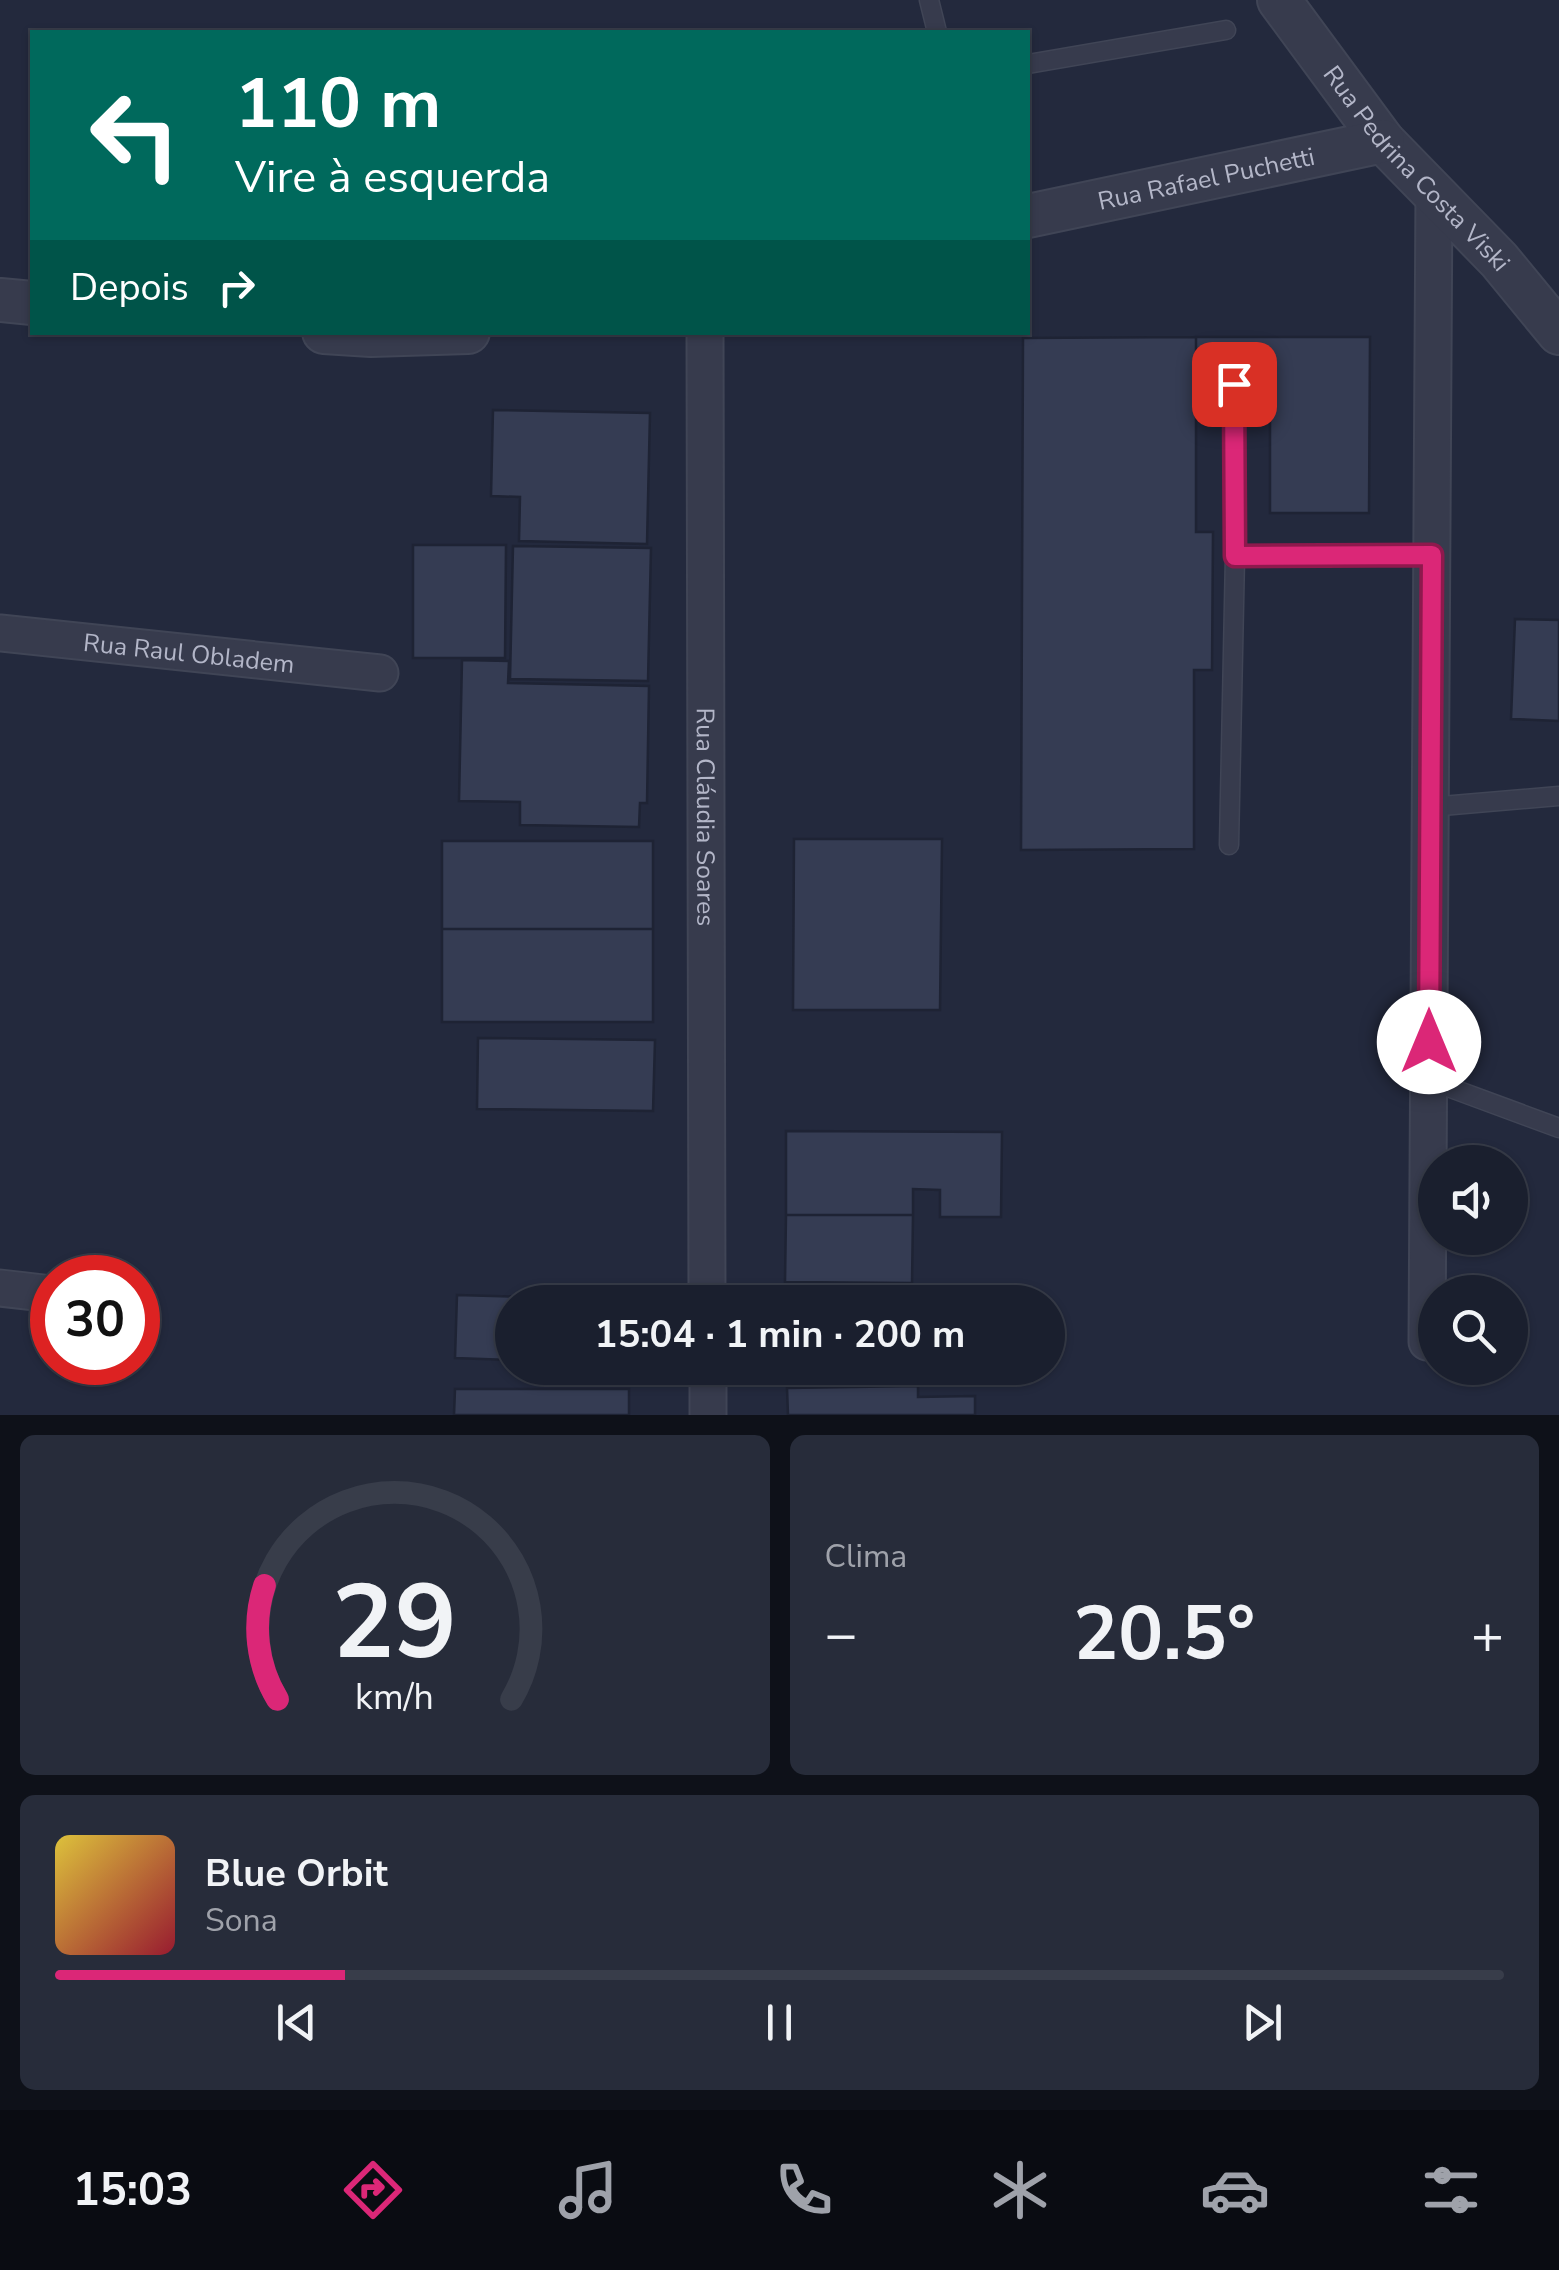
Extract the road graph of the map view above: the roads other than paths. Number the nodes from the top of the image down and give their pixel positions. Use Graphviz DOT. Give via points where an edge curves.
graph roads {
  1 [pos="929,0"];
  2 [pos="1279,0"];
  3 [pos="936,30"];
  4 [pos="1226,30"];
  5 [pos="1030,64"];
  6 [pos="1383,140"];
  7 [pos="1434,193"];
  8 [pos="1030,216"];
  9 [pos="0,300"];
  10 [pos="30,303"];
  11 [pos="1559,334"];
  12 [pos="705,335"];
  13 [pos="1234,384"];
  14 [pos="1432,555"];
  15 [pos="1235,556"];
  16 [pos="0,633"];
  17 [pos="380,673"];
  18 [pos="1559,796"];
  19 [pos="1430,807"];
  20 [pos="1230,845"];
  21 [pos="1429,1080"];
  22 [pos="1559,1128"];
  23 [pos="1428,1275"];
  24 [pos="708,1285"];
  25 [pos="0,1288"];
  26 [pos="30,1291"];
  27 [pos="708,1385"];
  28 [pos="708,1415"];
  1 -- 3 [label="lane"];
  2 -- 6 [label="street, Rua Pedrina Costa Viski"];
  4 -- 5 [label="lane"];
  6 -- 7 [label="street, Rua Pedrina Costa Viski"];
  6 -- 8 [label="street, Rua Rafael Puchetti"];
  7 -- 11 [label="street, Rua Pedrina Costa Viski"];
  7 -- 14 [label="street"];
  9 -- 10 [label="street"];
  12 -- 24 [label="street, Rua Cláudia Soares"];
  13 -- 15 [label="lane"];
  14 -- 15 [label="lane"];
  14 -- 19 [label="street"];
  15 -- 20 [label="lane"];
  16 -- 17 [label="street, Rua Raul Obladem"];
  18 -- 19 [label="lane"];
  19 -- 21 [label="street"];
  21 -- 22 [label="lane"];
  21 -- 23 [label="street"];
  25 -- 26 [label="street"];
  27 -- 28 [label="street"];
}
